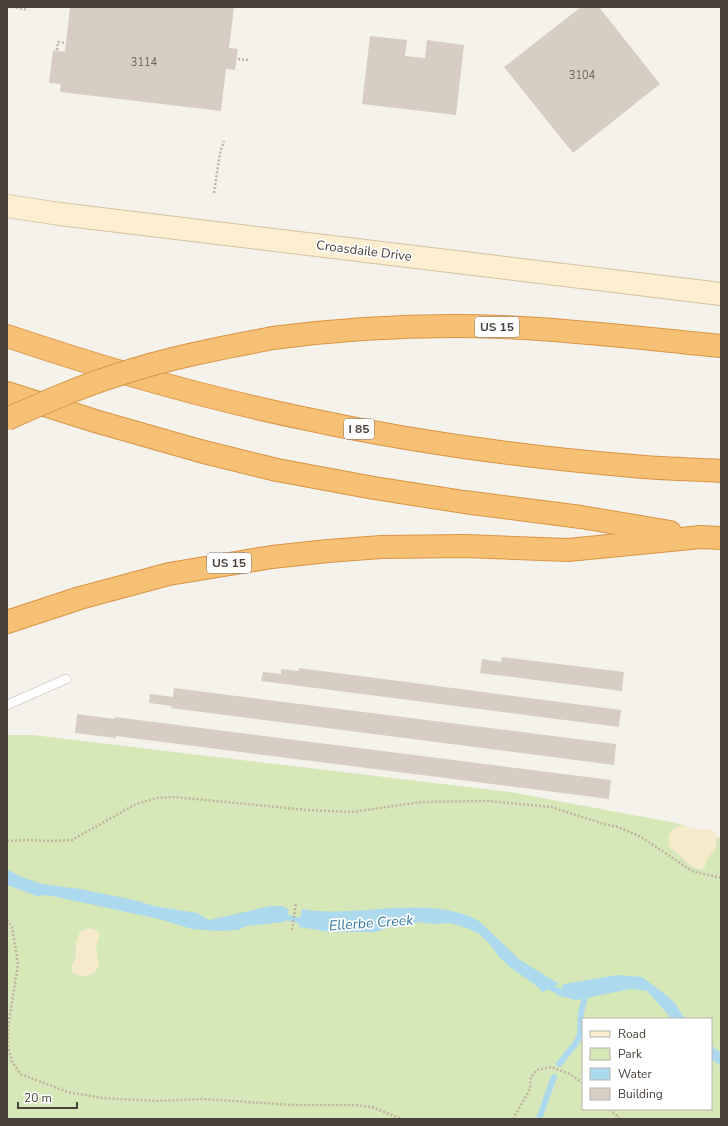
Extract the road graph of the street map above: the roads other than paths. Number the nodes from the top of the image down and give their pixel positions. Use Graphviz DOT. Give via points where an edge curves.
graph roads {
  1 [pos="7,206"];
  2 [pos="721,294"];
  3 [pos="7,336"];
  4 [pos="721,346"];
  5 [pos="7,393"];
  6 [pos="7,419"];
  7 [pos="721,471"];
  8 [pos="711,537"];
  9 [pos="7,622"];
  10 [pos="66,679"];
  11 [pos="7,705"];
  1 -- 2 [label="street, Croasdaile Drive"];
  3 -- 7 [label="highway, I 85" via="206,396 307,419 419,440 513,453 633,466"];
  4 -- 6 [label="highway, US 15, bridge" via="573,332 474,326 378,327 328,331 274,338 191,354 117,375"];
  5 -- 8 [label="highway" via="193,449 277,470 464,502"];
  8 -- 9 [label="highway, US 15" via="568,550 465,546 389,547 272,557 169,574 80,598"];
  10 -- 11 [label="lane"];
}
